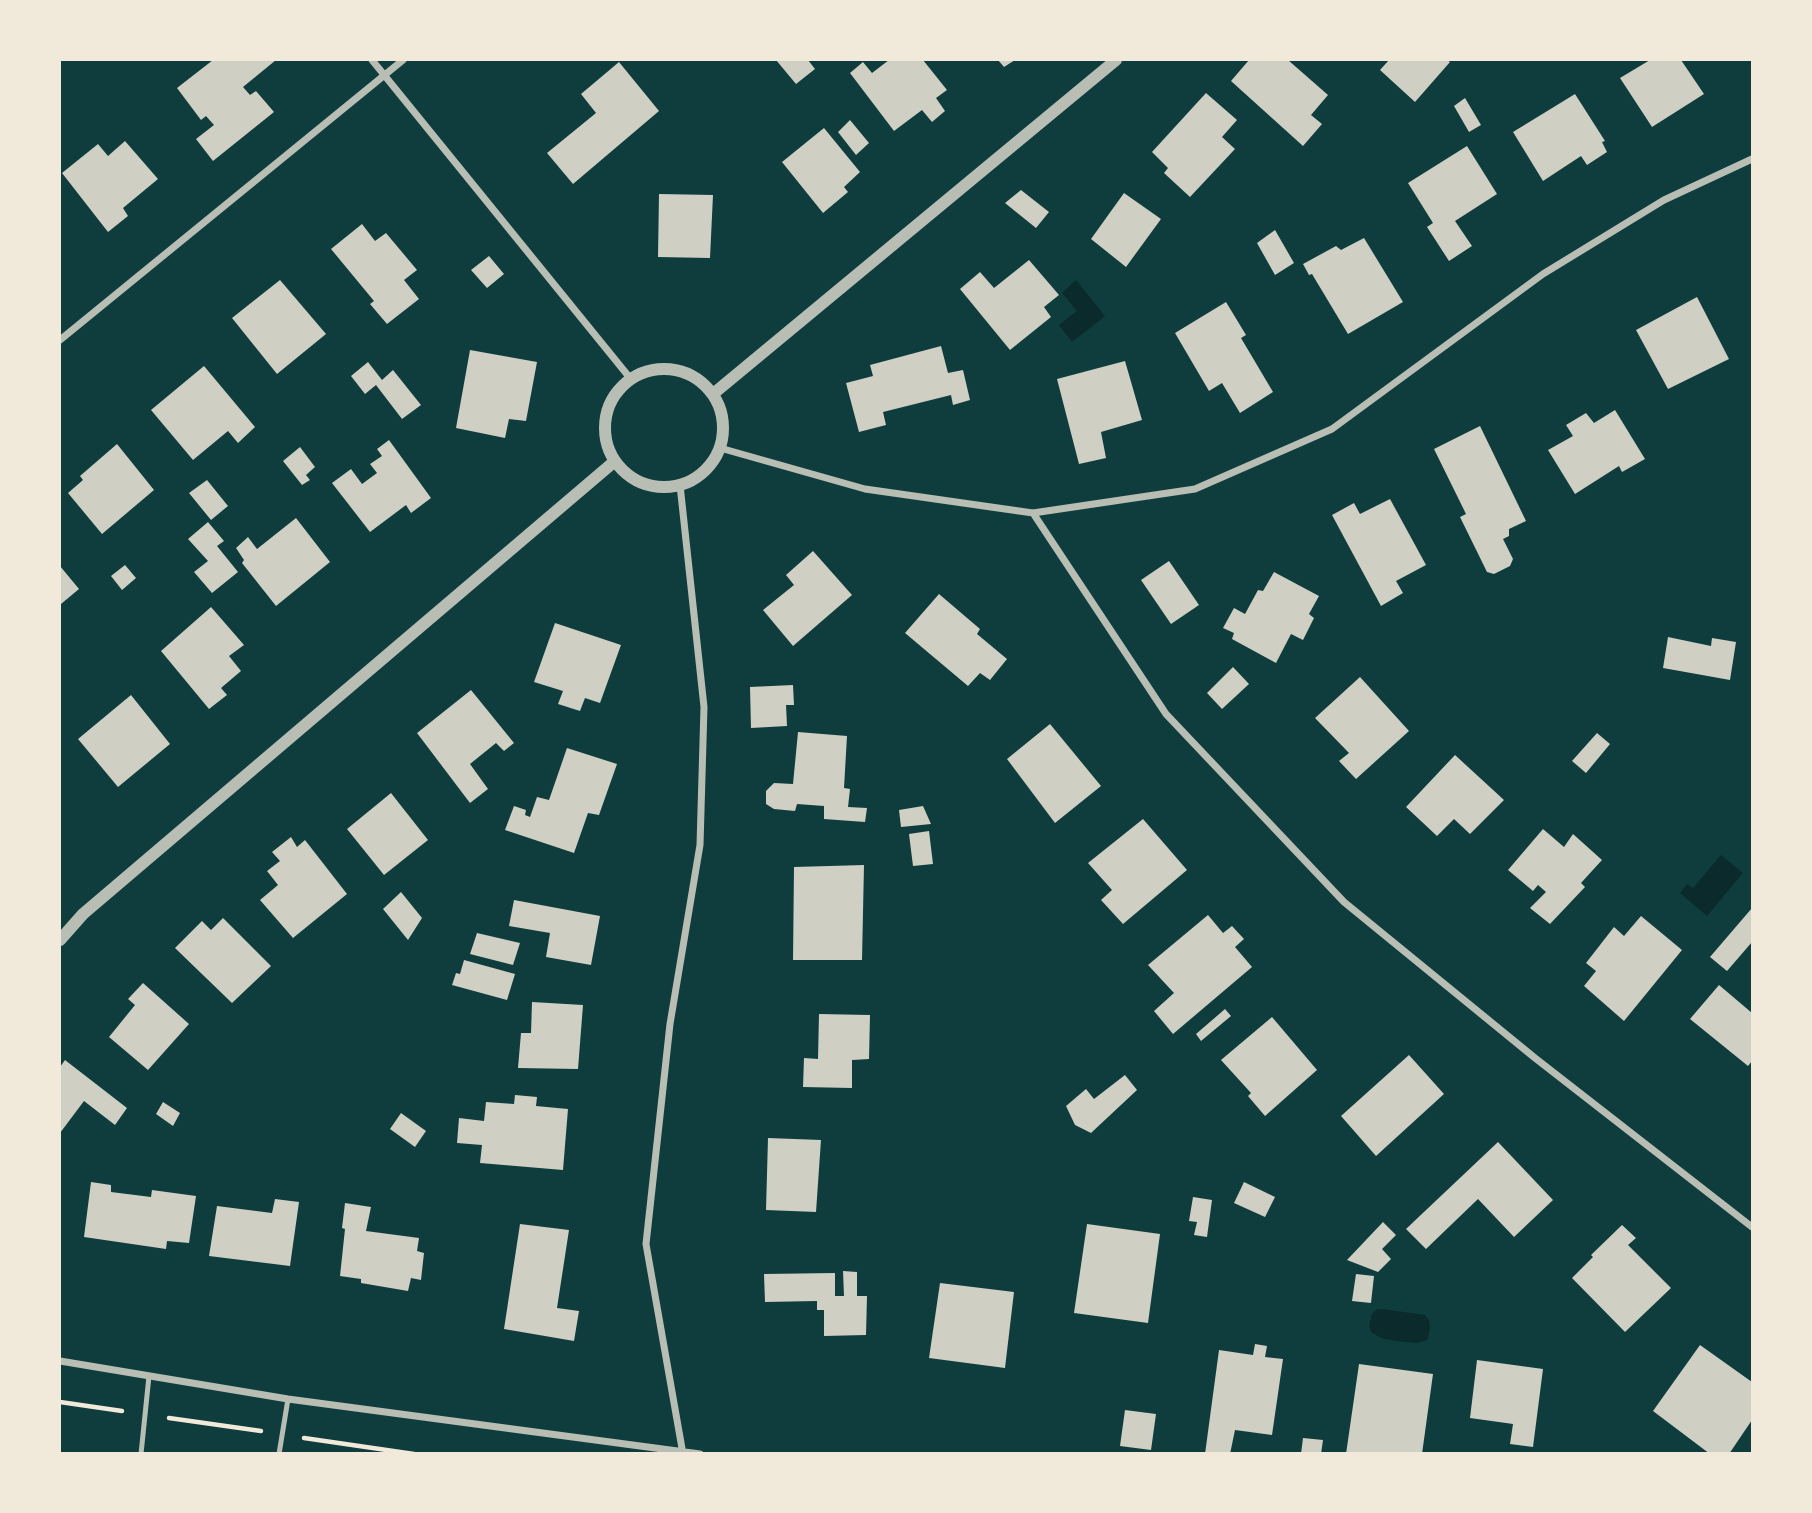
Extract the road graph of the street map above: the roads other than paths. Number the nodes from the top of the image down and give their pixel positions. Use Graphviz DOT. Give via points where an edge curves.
graph roads {
  1 [pos="372,60"];
  2 [pos="403,60"];
  3 [pos="1116,60"];
  4 [pos="384,75"];
  5 [pos="1752,159"];
  6 [pos="60,340"];
  7 [pos="630,378"];
  8 [pos="713,394"];
  9 [pos="720,448"];
  10 [pos="614,461"];
  11 [pos="680,485"];
  12 [pos="1033,513"];
  13 [pos="60,940"];
  14 [pos="1752,1227"];
  15 [pos="60,1361"];
  16 [pos="149,1376"];
  17 [pos="289,1399"];
  18 [pos="683,1452"];
  19 [pos="141,1454"];
  20 [pos="279,1454"];
  21 [pos="699,1454"];
  1 -- 4 [label="street"];
  2 -- 4 [label="street"];
  3 -- 8 [label="street"];
  4 -- 6 [label="street"];
  4 -- 7 [label="street"];
  5 -- 12 [label="street" via="1664,200 1543,274 1332,429 1195,489"];
  7 -- 8 [label="street" via="665,368 684,372"];
  7 -- 10 [label="street" via="617,391 604,426"];
  8 -- 9 [label="street" via="721,411"];
  9 -- 11 [label="street" via="697,477"];
  9 -- 12 [label="street" via="865,489"];
  10 -- 11 [label="street" via="643,484"];
  10 -- 13 [label="street" via="83,914"];
  11 -- 18 [label="street" via="704,706 700,845 670,1024 646,1244"];
  12 -- 14 [label="street" via="1166,714 1344,902"];
  15 -- 16 [label="street"];
  16 -- 17 [label="street"];
  16 -- 19 [label="lane"];
  17 -- 18 [label="street"];
  17 -- 20 [label="lane"];
  18 -- 21 [label="street"];
}
